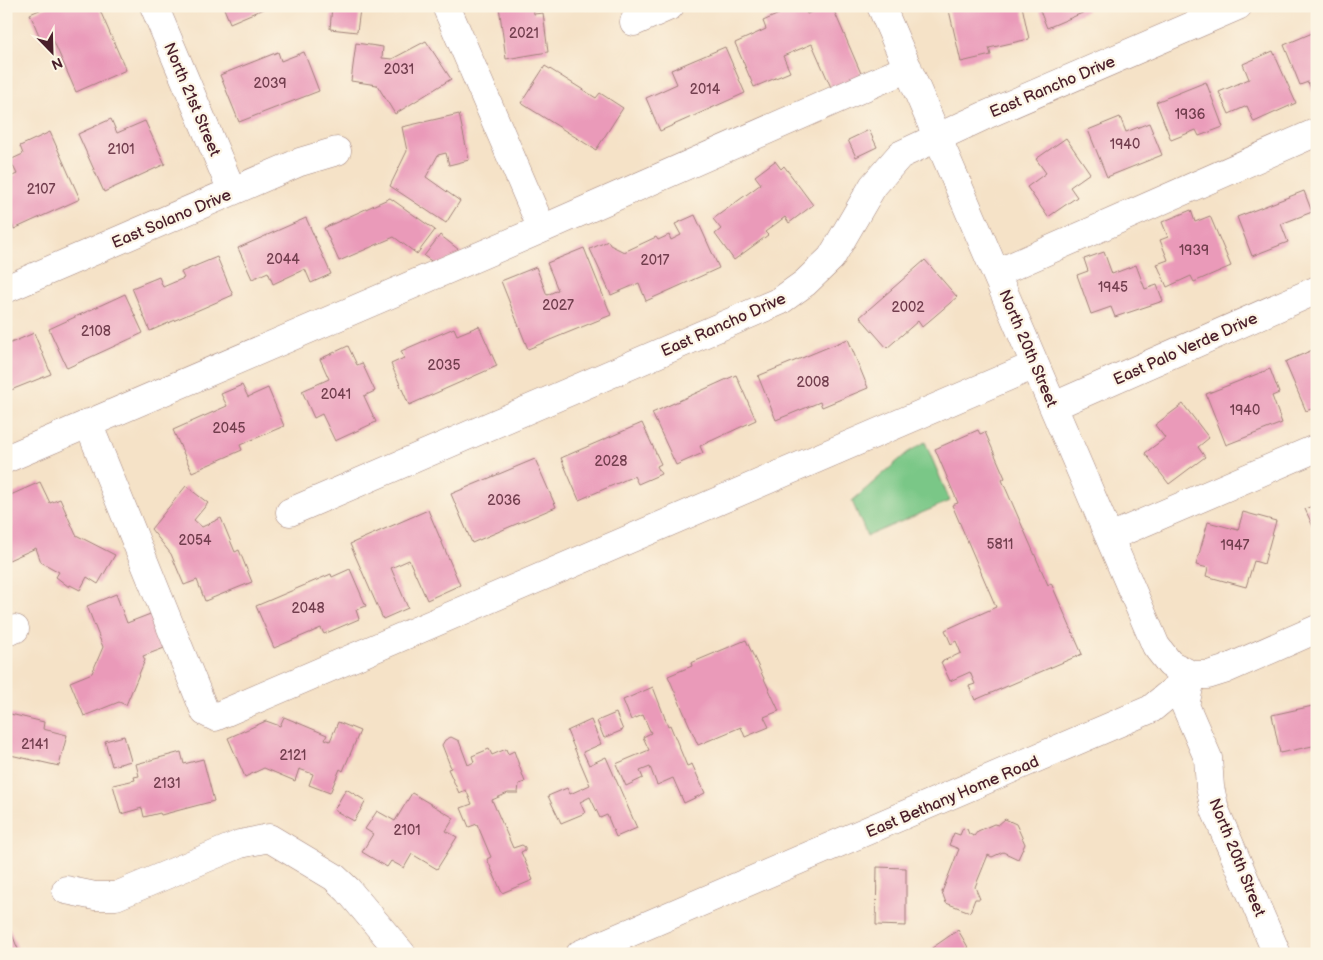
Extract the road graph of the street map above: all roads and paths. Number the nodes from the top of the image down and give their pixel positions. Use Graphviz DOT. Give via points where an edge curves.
graph roads {
  1 [pos="154,6"];
  2 [pos="446,6"];
  3 [pos="670,6"];
  4 [pos="881,6"];
  5 [pos="1238,6"];
  6 [pos="634,22"];
  7 [pos="908,68"];
  8 [pos="1317,132"];
  9 [pos="938,137"];
  10 [pos="337,151"];
  11 [pos="232,191"];
  12 [pos="542,229"];
  13 [pos="997,273"];
  14 [pos="6,289"];
  15 [pos="1317,290"];
  16 [pos="1035,365"];
  17 [pos="1054,406"];
  18 [pos="88,423"];
  19 [pos="1317,448"];
  20 [pos="6,459"];
  21 [pos="290,512"];
  22 [pos="1110,537"];
  23 [pos="1317,629"];
  24 [pos="1192,675"];
  25 [pos="66,890"];
  26 [pos="402,954"];
  27 [pos="580,954"];
  28 [pos="1277,954"];
  1 -- 11 [label="street, North 21st Street"];
  2 -- 12 [label="street"];
  3 -- 6 [label="street"];
  4 -- 7 [label="street, North 20th Street"];
  5 -- 9 [label="street, East Rancho Drive"];
  7 -- 9 [label="street, North 20th Street"];
  7 -- 12 [label="street"];
  8 -- 13 [label="street"];
  9 -- 13 [label="street, North 20th Street"];
  9 -- 21 [label="street, East Rancho Drive" via="900,155 873,186 831,258 780,301"];
  10 -- 11 [label="street, East Solano Drive" via="300,162"];
  11 -- 14 [label="street, East Solano Drive"];
  12 -- 18 [label="street"];
  13 -- 16 [label="street, North 20th Street"];
  15 -- 17 [label="street, East Palo Verde Drive"];
  16 -- 17 [label="street, North 20th Street"];
  16 -- 18 [label="street" via="214,717 205,712"];
  17 -- 22 [label="street, North 20th Street"];
  18 -- 20 [label="street"];
  19 -- 22 [label="street"];
  22 -- 24 [label="street, North 20th Street" via="1156,646 1170,664"];
  23 -- 24 [label="street" via="1224,670"];
  24 -- 27 [label="street, East Bethany Home Road" via="1151,710"];
  24 -- 28 [label="street, North 20th Street" via="1185,705 1208,758 1215,810"];
  25 -- 26 [label="street" via="95,896 116,896 240,844 268,838 334,876"];
}
